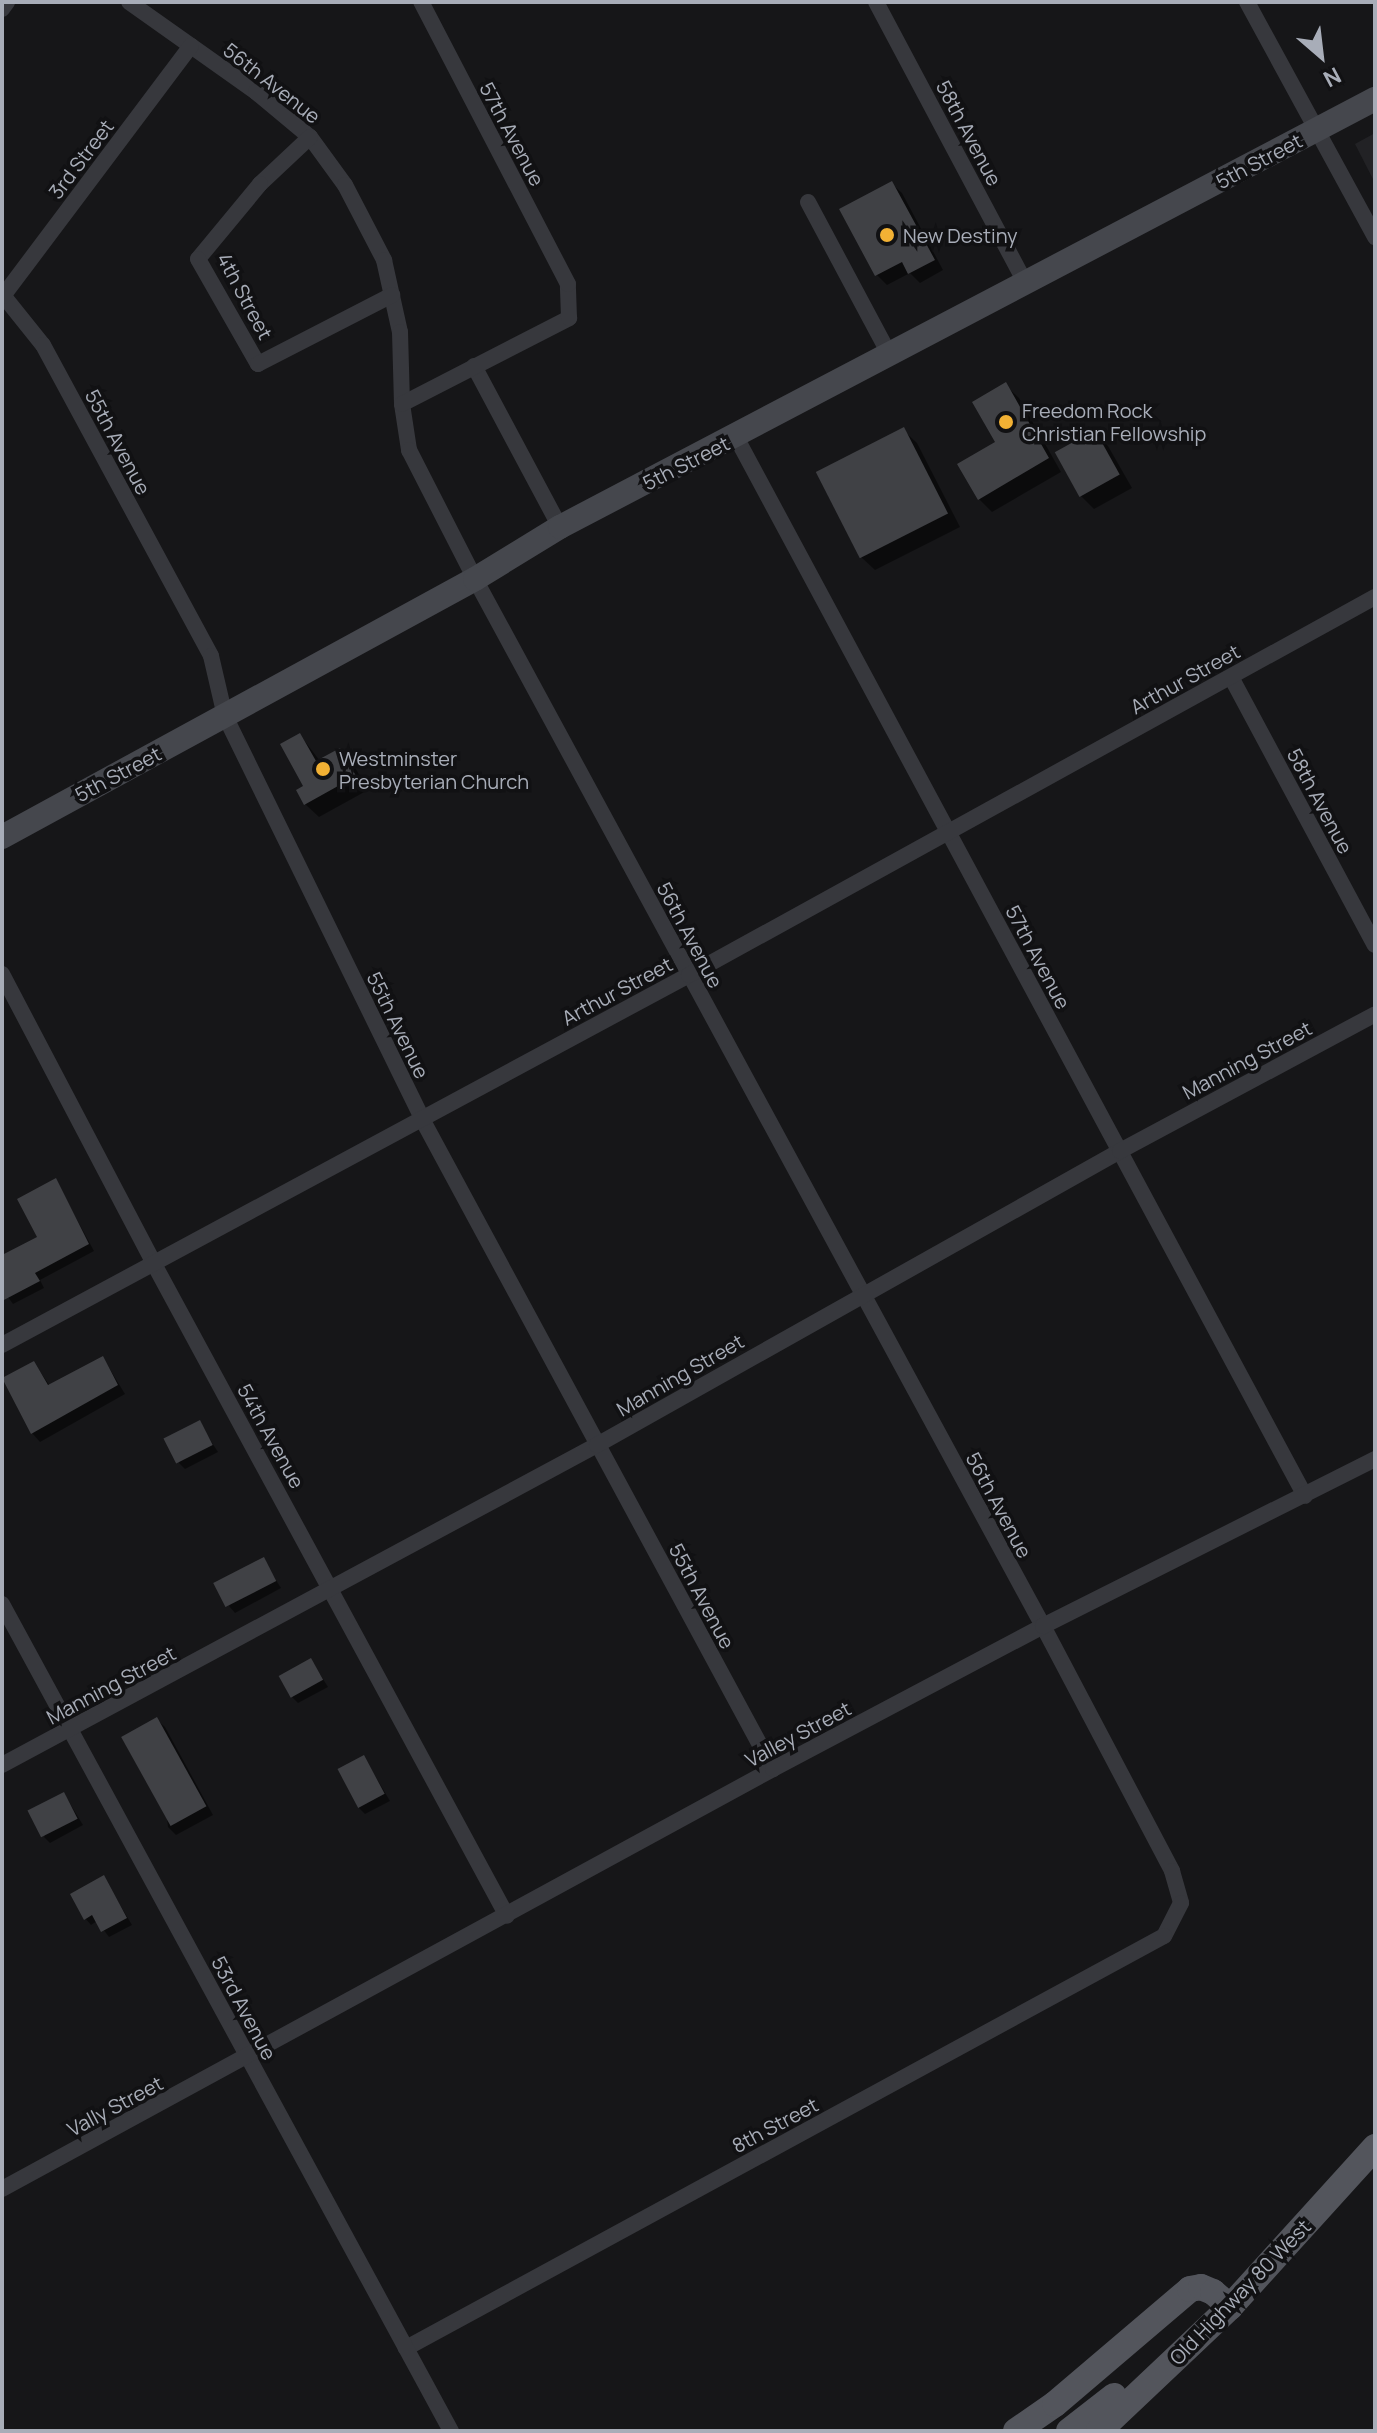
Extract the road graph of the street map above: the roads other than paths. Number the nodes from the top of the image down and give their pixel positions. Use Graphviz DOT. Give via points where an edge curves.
graph roads {
  1 [pos="7,2"];
  2 [pos="129,2"];
  3 [pos="421,2"];
  4 [pos="876,2"];
  5 [pos="1247,2"];
  6 [pos="2,9"];
  7 [pos="191,46"];
  8 [pos="1375,99"];
  9 [pos="1317,131"];
  10 [pos="310,137"];
  11 [pos="808,202"];
  12 [pos="1375,237"];
  13 [pos="1026,284"];
  14 [pos="3,295"];
  15 [pos="392,295"];
  16 [pos="889,354"];
  17 [pos="474,366"];
  18 [pos="402,404"];
  19 [pos="736,437"];
  20 [pos="560,527"];
  21 [pos="475,579"];
  22 [pos="1375,597"];
  23 [pos="1231,677"];
  24 [pos="225,716"];
  25 [pos="949,833"];
  26 [pos="2,837"];
  27 [pos="1375,945"];
  28 [pos="2,974"];
  29 [pos="689,975"];
  30 [pos="1375,1014"];
  31 [pos="422,1119"];
  32 [pos="1120,1151"];
  33 [pos="154,1264"];
  34 [pos="863,1294"];
  35 [pos="2,1345"];
  36 [pos="597,1445"];
  37 [pos="1375,1459"];
  38 [pos="1305,1496"];
  39 [pos="331,1589"];
  40 [pos="2,1604"];
  41 [pos="1043,1626"];
  42 [pos="71,1729"];
  43 [pos="2,1765"];
  44 [pos="773,1769"];
  45 [pos="507,1916"];
  46 [pos="1164,1936"];
  47 [pos="247,2057"];
  48 [pos="1375,2147"];
  49 [pos="2,2189"];
  50 [pos="1230,2307"];
  51 [pos="1203,2335"];
  52 [pos="406,2348"];
  53 [pos="451,2431"];
  54 [pos="1016,2431"];
  55 [pos="1069,2431"];
  56 [pos="1099,2431"];
  1 -- 6 [label="street"];
  2 -- 7 [label="street, 56th Avenue"];
  3 -- 17 [label="street, 57th Avenue" via="568,284 569,318"];
  4 -- 13 [label="street, 58th Avenue"];
  5 -- 9 [label="street"];
  7 -- 10 [label="street, 56th Avenue"];
  7 -- 14 [label="street, 3rd Street"];
  8 -- 9 [label="street, 5th Street"];
  9 -- 12 [label="street"];
  9 -- 13 [label="street, 5th Street"];
  10 -- 15 [label="street, 56th Avenue" via="345,185 377,247"];
  10 -- 15 [label="street, 4th Street" via="260,184 198,259 258,364"];
  11 -- 16 [label="street"];
  13 -- 16 [label="street, 5th Street"];
  14 -- 24 [label="street, 55th Avenue" via="43,345 211,656"];
  15 -- 18 [label="street, 56th Avenue" via="400,332"];
  16 -- 19 [label="street, 5th Street"];
  17 -- 18 [label="street"];
  17 -- 20 [label="street"];
  18 -- 21 [label="street, 56th Avenue" via="409,450"];
  19 -- 20 [label="street, 5th Street"];
  19 -- 25 [label="street, 57th Avenue"];
  20 -- 21 [label="street, 5th Street"];
  21 -- 24 [label="street, 5th Street"];
  21 -- 29 [label="street, 56th Avenue"];
  22 -- 23 [label="street, Arthur Street"];
  23 -- 25 [label="street, Arthur Street"];
  23 -- 27 [label="street, 58th Avenue"];
  24 -- 26 [label="street, 5th Street"];
  24 -- 31 [label="street, 55th Avenue"];
  25 -- 29 [label="street, Arthur Street"];
  25 -- 32 [label="street, 57th Avenue"];
  28 -- 33 [label="street, 54th Avenue"];
  29 -- 31 [label="street, Arthur Street"];
  29 -- 34 [label="street, 56th Avenue"];
  30 -- 32 [label="street, Manning Street"];
  31 -- 33 [label="street, Arthur Street"];
  31 -- 36 [label="street, 55th Avenue"];
  32 -- 34 [label="street, Manning Street"];
  32 -- 38 [label="street, 57th Avenue"];
  33 -- 35 [label="street, Arthur Street"];
  33 -- 39 [label="street, 54th Avenue"];
  34 -- 36 [label="street, Manning Street"];
  34 -- 41 [label="street, 56th Avenue"];
  36 -- 39 [label="street, Manning Street"];
  36 -- 44 [label="street, 55th Avenue"];
  37 -- 38 [label="street, Valley Street"];
  38 -- 41 [label="street, Valley Street"];
  39 -- 42 [label="street, Manning Street"];
  39 -- 45 [label="street, 54th Avenue"];
  40 -- 42 [label="street, 53rd Avenue"];
  41 -- 44 [label="street, Valley Street"];
  41 -- 46 [label="street, 56th Avenue" via="1172,1871 1181,1903"];
  42 -- 43 [label="street, Manning Street"];
  42 -- 47 [label="street, 53rd Avenue"];
  44 -- 45 [label="street, Valley Street"];
  45 -- 47 [label="street, Valley Street"];
  46 -- 52 [label="street, 8th Street"];
  47 -- 49 [label="street, Vally Street"];
  47 -- 52 [label="street, 53rd Avenue"];
  48 -- 50 [label="main road, Old Highway 80 West"];
  50 -- 51 [label="main road, Old Highway 80 West"];
  50 -- 54 [label="main road" via="1213,2292 1190,2289"];
  51 -- 55 [label="main road"];
  51 -- 56 [label="main road, Old Highway 80 West"];
  52 -- 53 [label="street, 53rd Avenue"];
}
